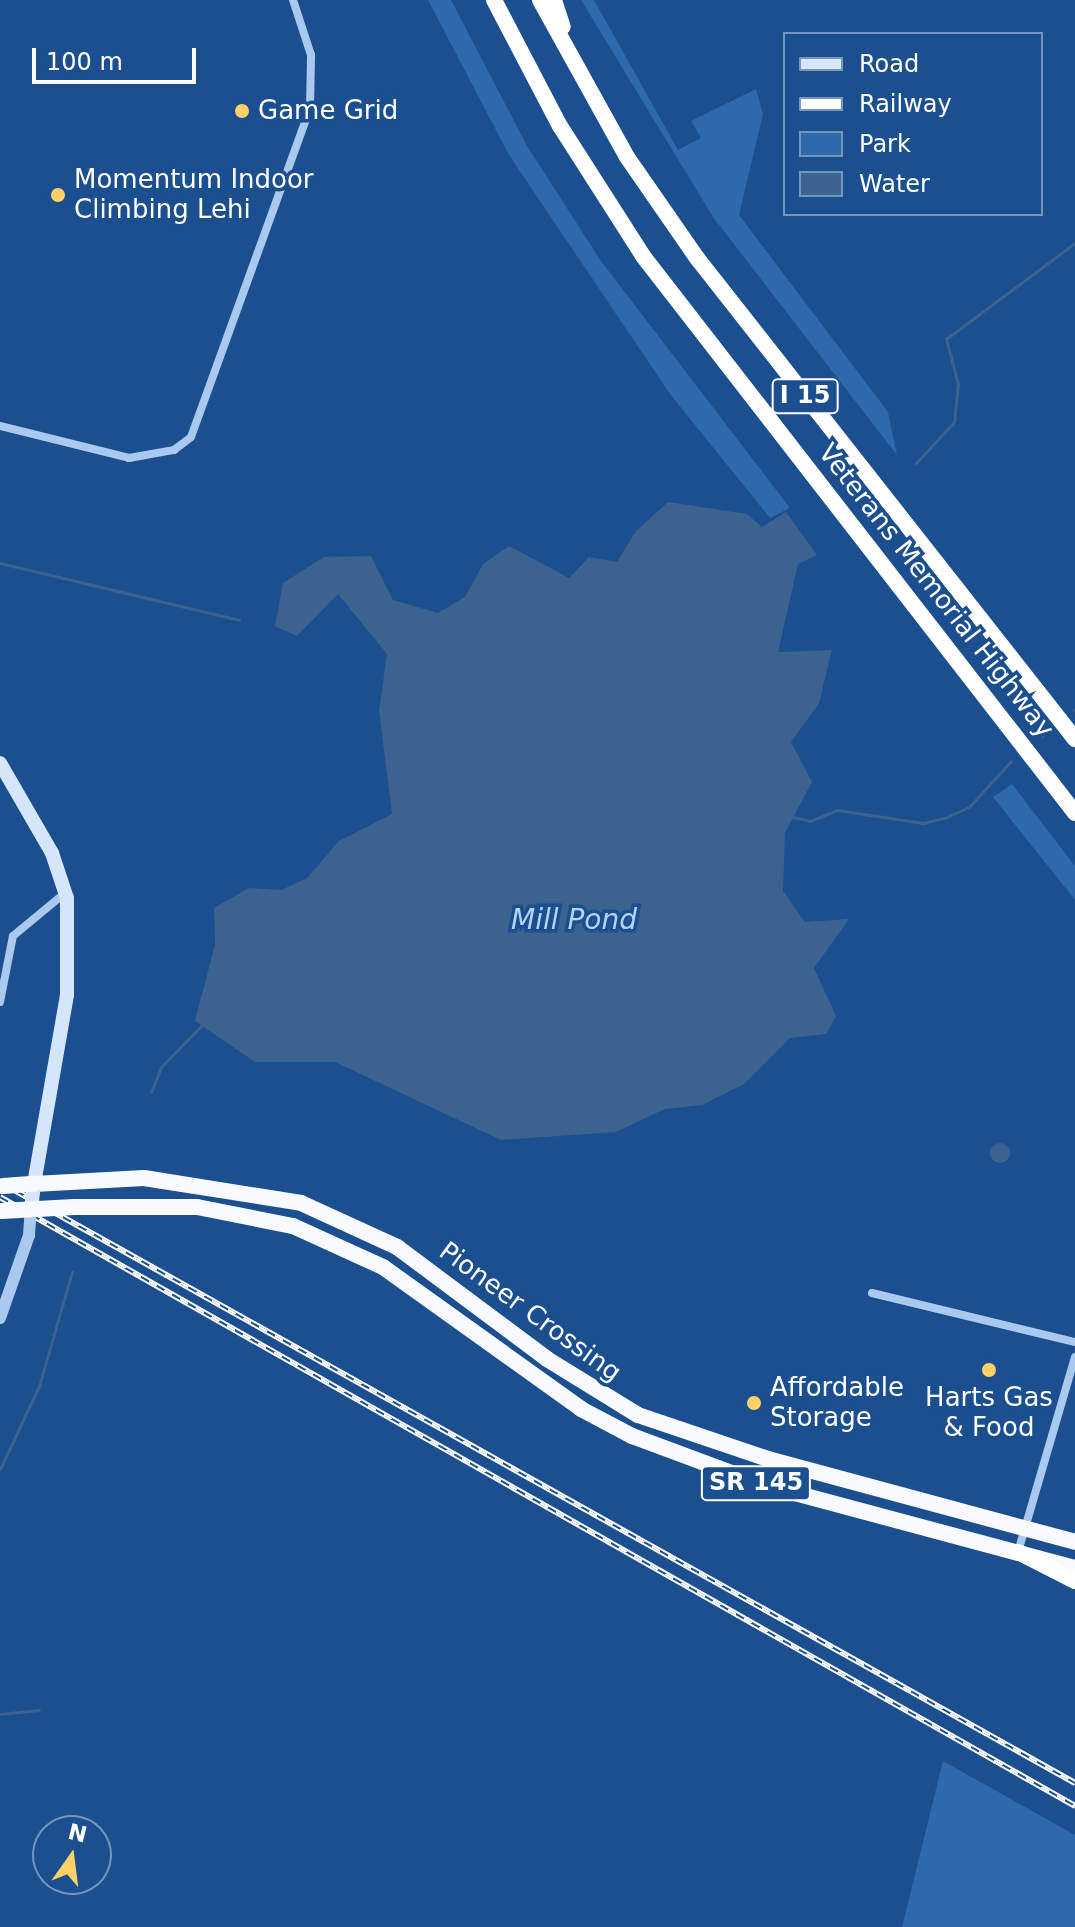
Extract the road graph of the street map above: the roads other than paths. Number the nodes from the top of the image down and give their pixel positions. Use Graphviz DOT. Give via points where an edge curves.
graph roads {
  1 [pos="293,0"];
  2 [pos="494,0"];
  3 [pos="540,0"];
  4 [pos="554,0"];
  5 [pos="579,74"];
  6 [pos="0,426"];
  7 [pos="1075,739"];
  8 [pos="0,763"];
  9 [pos="1075,813"];
  10 [pos="65,893"];
  11 [pos="0,1002"];
  12 [pos="34,1184"];
  13 [pos="0,1187"];
  14 [pos="31,1209"];
  15 [pos="0,1211"];
  16 [pos="872,1293"];
  17 [pos="0,1318"];
  18 [pos="1075,1342"];
  19 [pos="1075,1357"];
  20 [pos="1024,1528"];
  21 [pos="1075,1542"];
  22 [pos="1018,1552"];
  23 [pos="1075,1568"];
  24 [pos="1075,1581"];
  1 -- 6 [label="street" via="311,55 310,108 191,437 174,450 129,458"];
  2 -- 9 [label="highway, Veterans Memorial Highway / I 15" via="547,103 643,256"];
  3 -- 5 [label="highway, Veterans Memorial Highway / I 15"];
  4 -- 5 [label="highway"];
  5 -- 7 [label="highway, Veterans Memorial Highway / I 15" via="697,258"];
  8 -- 10 [label="main road" via="52,853"];
  10 -- 11 [label="street" via="13,936"];
  10 -- 12 [label="main road" via="67,995"];
  12 -- 13 [label="highway, Pioneer Crossing / SR 145, bridge"];
  12 -- 14 [label="main road, bridge"];
  12 -- 20 [label="highway, Pioneer Crossing / SR 145" via="109,1179 198,1183 301,1203 397,1247 547,1359 638,1415"];
  14 -- 15 [label="highway, Pioneer Crossing / SR 145, bridge"];
  14 -- 17 [label="street, bridge" via="29,1235"];
  14 -- 22 [label="highway, Pioneer Crossing / SR 145, bridge" via="110,1204 197,1207 293,1226 383,1267 581,1409 632,1436 761,1484"];
  16 -- 18 [label="street"];
  19 -- 20 [label="street"];
  20 -- 21 [label="highway, Pioneer Crossing / SR 145"];
  20 -- 22 [label="street"];
  22 -- 23 [label="highway, Pioneer Crossing / SR 145"];
  22 -- 24 [label="highway"];
}
